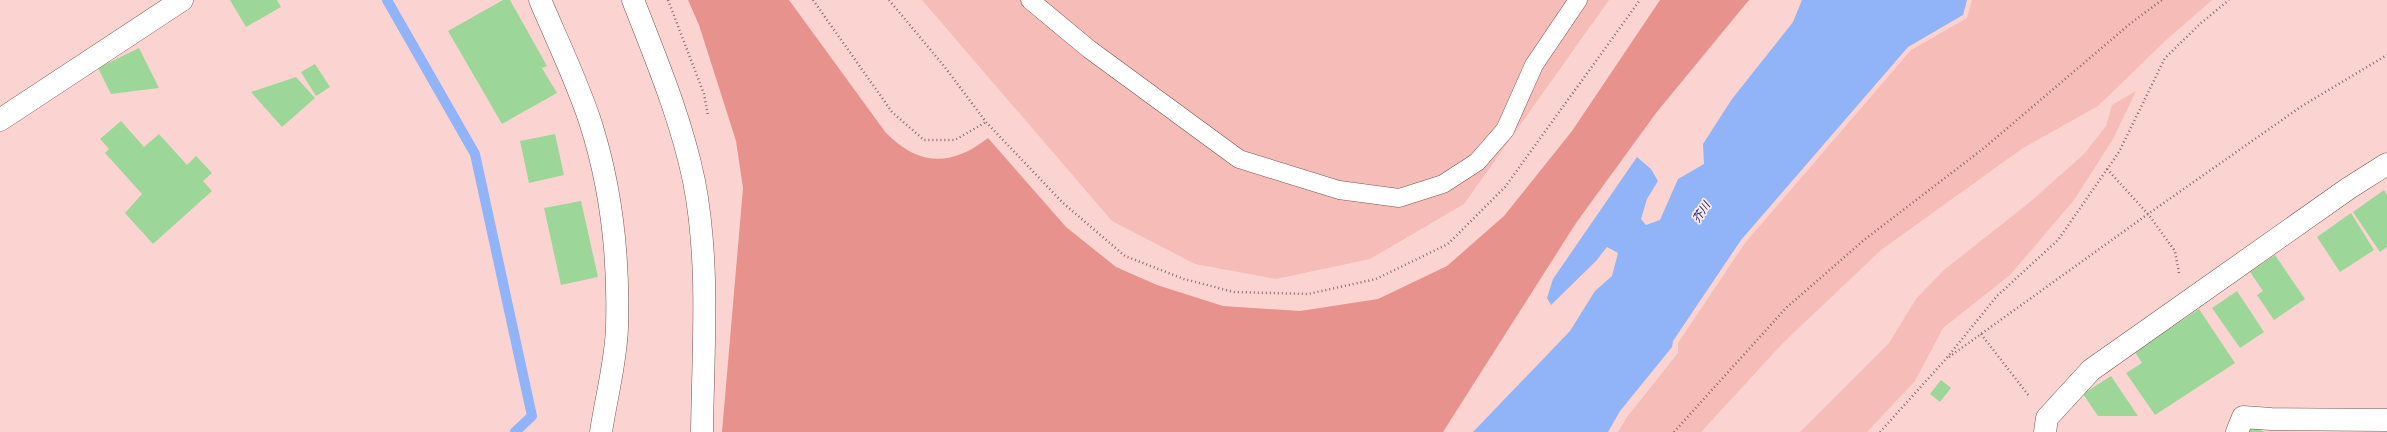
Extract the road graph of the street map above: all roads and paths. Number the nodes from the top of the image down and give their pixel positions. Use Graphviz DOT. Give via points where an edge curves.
graph roads {
  1 [pos="182,0"];
  2 [pos="540,0"];
  3 [pos="633,0"];
  4 [pos="813,0"];
  5 [pos="1030,0"];
  6 [pos="1578,0"];
  7 [pos="2162,0"];
  8 [pos="2229,0"];
  9 [pos="2387,55"];
  10 [pos="0,120"];
  11 [pos="986,122"];
  12 [pos="2387,164"];
  13 [pos="2107,169"];
  14 [pos="2148,214"];
  15 [pos="2175,251"];
  16 [pos="1981,334"];
  17 [pos="1945,360"];
  18 [pos="2387,420"];
  19 [pos="2046,425"];
  20 [pos="601,432"];
  21 [pos="702,432"];
  22 [pos="1674,432"];
  23 [pos="1880,432"];
  24 [pos="2237,432"];
  1 -- 10 [label="street"];
  2 -- 20 [label="street" via="590,122 607,192 616,263 617,328"];
  3 -- 21 [label="street" via="675,108 694,181 704,259"];
  4 -- 11 [label="path" via="892,112 924,140 955,140"];
  5 -- 6 [label="lane" via="1089,50 1240,159 1339,190 1399,198 1443,184 1477,162 1506,130 1534,65"];
  7 -- 22 [label="path" via="2131,23 1984,148 1864,240 1786,308"];
  8 -- 13 [label="path" via="2165,58 2119,152"];
  9 -- 14 [label="path" via="2302,106"];
  12 -- 19 [label="street" via="2349,188 2091,370"];
  13 -- 14 [label="path"];
  13 -- 17 [label="path" via="2058,240 1997,296"];
  14 -- 15 [label="path"];
  14 -- 16 [label="path"];
  16 -- 17 [label="path"];
  16 -- 19 [label="path"];
  17 -- 23 [label="path"];
  18 -- 24 [label="street" via="2243,417"];
}
